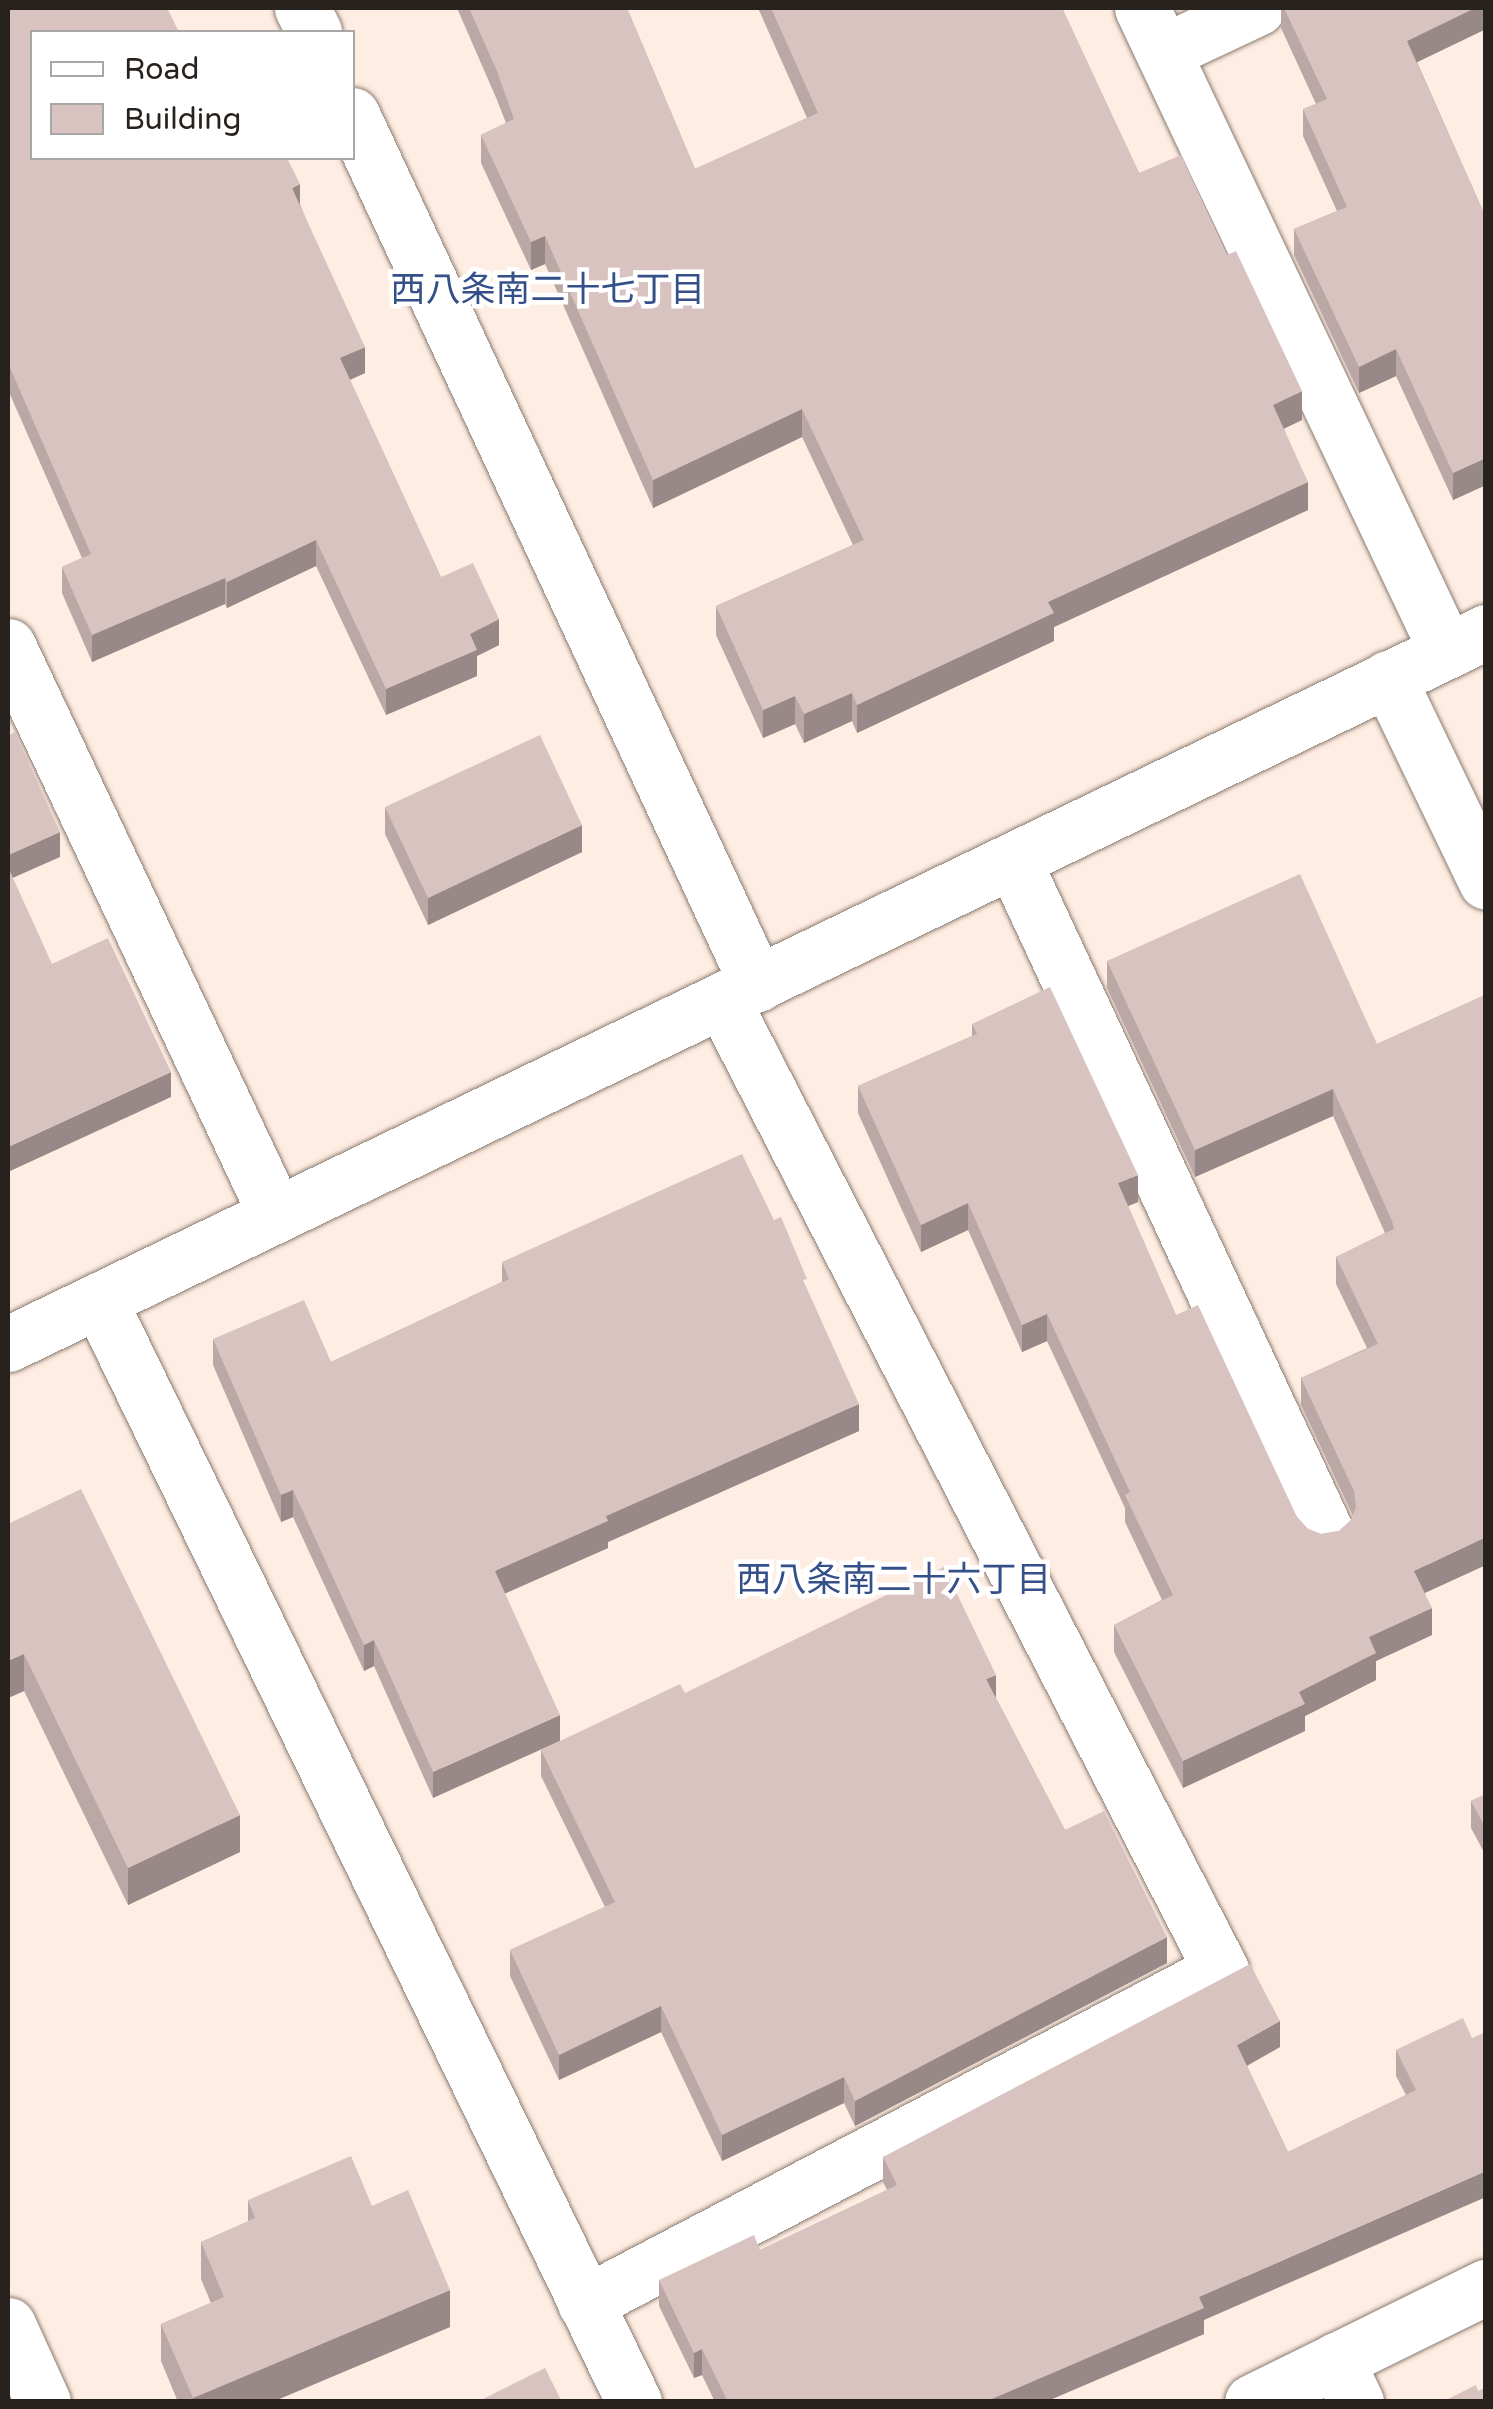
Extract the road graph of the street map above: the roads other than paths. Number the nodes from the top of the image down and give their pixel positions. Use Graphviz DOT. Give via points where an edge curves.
graph roads {
  1 [pos="1257,8"];
  2 [pos="1152,30"];
  3 [pos="355,122"];
  4 [pos="1466,641"];
  5 [pos="8,646"];
  6 [pos="1388,678"];
  7 [pos="1013,860"];
  8 [pos="1486,882"];
  9 [pos="740,992"];
  10 [pos="276,1215"];
  11 [pos="99,1300"];
  12 [pos="8,1344"];
  13 [pos="1325,1530"];
  14 [pos="1486,2287"];
  15 [pos="585,2302"];
  16 [pos="8,2325"];
  17 [pos="1346,2381"];
  18 [pos="43,2402"];
  19 [pos="634,2402"];
  20 [pos="1252,2402"];
  1 -- 2 [label="street"];
  2 -- 4 [label="street"];
  3 -- 9 [label="street"];
  4 -- 6 [label="street"];
  5 -- 10 [label="street"];
  6 -- 7 [label="street"];
  6 -- 8 [label="street"];
  7 -- 9 [label="street"];
  7 -- 13 [label="street"];
  9 -- 10 [label="street"];
  9 -- 15 [label="street" via="1220,1970"];
  10 -- 11 [label="street"];
  11 -- 12 [label="street"];
  11 -- 15 [label="street"];
  14 -- 17 [label="street"];
  15 -- 19 [label="street"];
  16 -- 18 [label="street"];
  17 -- 20 [label="street"];
}
